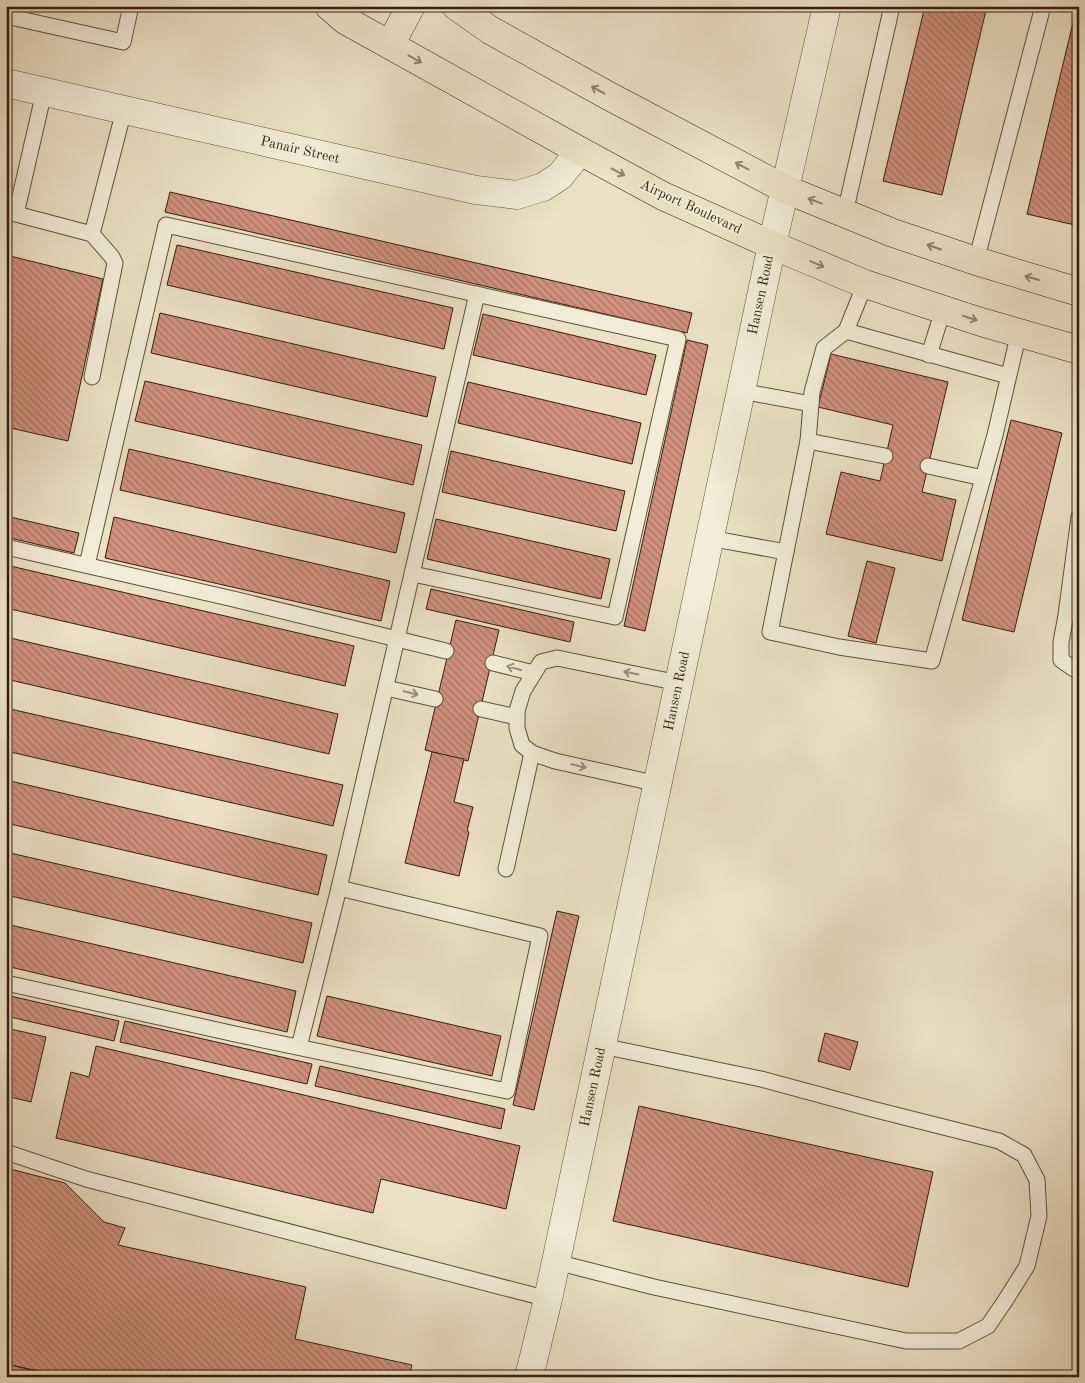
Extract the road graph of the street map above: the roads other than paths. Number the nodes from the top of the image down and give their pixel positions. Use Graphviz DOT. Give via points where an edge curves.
graph roads {
  1 [pos="131,6"];
  2 [pos="329,6"];
  3 [pos="410,6"];
  4 [pos="456,6"];
  5 [pos="827,6"];
  6 [pos="892,6"];
  7 [pos="1043,6"];
  8 [pos="6,16"];
  9 [pos="390,45"];
  10 [pos="6,83"];
  11 [pos="44,92"];
  12 [pos="124,110"];
  13 [pos="580,151"];
  14 [pos="785,190"];
  15 [pos="845,213"];
  16 [pos="92,234"];
  17 [pos="772,245"];
  18 [pos="976,262"];
  19 [pos="865,284"];
  20 [pos="1079,292"];
  21 [pos="477,294"];
  22 [pos="943,310"];
  23 [pos="846,331"];
  24 [pos="1019,332"];
  25 [pos="1079,350"];
  26 [pos="929,355"];
  27 [pos="1008,376"];
  28 [pos="92,377"];
  29 [pos="741,390"];
  30 [pos="811,404"];
  31 [pos="808,441"];
  32 [pos="886,456"];
  33 [pos="928,466"];
  34 [pos="983,478"];
  35 [pos="1079,517"];
  36 [pos="709,538"];
  37 [pos="6,547"];
  38 [pos="786,552"];
  39 [pos="87,566"];
  40 [pos="413,574"];
  41 [pos="398,639"];
  42 [pos="446,651"];
  43 [pos="494,662"];
  44 [pos="1079,670"];
  45 [pos="534,673"];
  46 [pos="679,684"];
  47 [pos="386,688"];
  48 [pos="435,699"];
  49 [pos="481,709"];
  50 [pos="517,717"];
  51 [pos="532,753"];
  52 [pos="658,784"];
  53 [pos="506,868"];
  54 [pos="339,888"];
  55 [pos="6,983"];
  56 [pos="602,1046"];
  57 [pos="298,1047"];
  58 [pos="6,1152"];
  59 [pos="556,1262"];
  60 [pos="548,1300"];
  61 [pos="529,1377"];
  1 -- 8 [label="lane" via="123,42"];
  2 -- 9 [label="main road, Airport Boulevard" via="345,20"];
  3 -- 9 [label="main road"];
  14 -- 4 [label="main road, one-way" via="490,30"];
  5 -- 14 [label="street, Hansen Road"];
  6 -- 15 [label="lane"];
  7 -- 18 [label="lane"];
  9 -- 13 [label="main road, Airport Boulevard, one-way"];
  10 -- 11 [label="street, Panair Street"];
  11 -- 12 [label="street, Panair Street"];
  11 -- 16 [label="lane" via="16,214"];
  12 -- 13 [label="street, Panair Street" via="458,186 517,195 543,187 560,176"];
  12 -- 16 [label="lane"];
  13 -- 17 [label="main road, Airport Boulevard, one-way" via="663,196"];
  15 -- 14 [label="main road, one-way"];
  14 -- 17 [label="street, Hansen Road"];
  18 -- 15 [label="main road, one-way"];
  16 -- 28 [label="lane" via="115,263"];
  17 -- 19 [label="main road, Airport Boulevard, one-way"];
  17 -- 29 [label="street, Hansen Road"];
  20 -- 18 [label="main road, one-way"];
  19 -- 22 [label="main road, Airport Boulevard"];
  19 -- 23 [label="lane"];
  21 -- 39 [label="lane" via="166,224"];
  21 -- 40 [label="lane"];
  21 -- 40 [label="lane" via="678,339 615,617"];
  22 -- 24 [label="main road, Airport Boulevard, one-way"];
  22 -- 26 [label="lane"];
  23 -- 26 [label="lane"];
  23 -- 30 [label="lane" via="824,348"];
  24 -- 25 [label="main road, Airport Boulevard"];
  24 -- 27 [label="lane"];
  26 -- 27 [label="lane"];
  27 -- 34 [label="lane"];
  29 -- 30 [label="lane"];
  29 -- 36 [label="street, Hansen Road"];
  30 -- 31 [label="lane"];
  31 -- 32 [label="lane"];
  31 -- 38 [label="lane"];
  33 -- 34 [label="lane"];
  34 -- 38 [label="lane" via="932,662 839,648 770,632"];
  35 -- 44 [label="lane" via="1061,642 1061,660"];
  36 -- 38 [label="lane"];
  36 -- 46 [label="street, Hansen Road"];
  37 -- 39 [label="lane"];
  39 -- 41 [label="lane"];
  40 -- 41 [label="lane"];
  41 -- 42 [label="lane"];
  41 -- 47 [label="lane"];
  45 -- 43 [label="lane, one-way"];
  46 -- 45 [label="lane, one-way" via="558,658 541,662"];
  45 -- 50 [label="lane" via="523,691"];
  46 -- 52 [label="street, Hansen Road"];
  47 -- 48 [label="lane, one-way"];
  47 -- 54 [label="lane"];
  49 -- 50 [label="lane"];
  50 -- 51 [label="lane" via="522,745"];
  51 -- 52 [label="lane, one-way"];
  51 -- 53 [label="lane"];
  52 -- 56 [label="street, Hansen Road"];
  54 -- 57 [label="lane"];
  54 -- 57 [label="lane" via="540,936 507,1091"];
  55 -- 57 [label="lane"];
  56 -- 59 [label="street, Hansen Road"];
  56 -- 59 [label="lane" via="761,1079 1000,1141 1024,1155 1037,1180 1039,1216 1027,1266 1006,1301 988,1326 959,1341 906,1341 654,1287"];
  58 -- 60 [label="lane" via="86,1179"];
  59 -- 60 [label="street, Hansen Road"];
  60 -- 61 [label="street, Hansen Road"];
}
